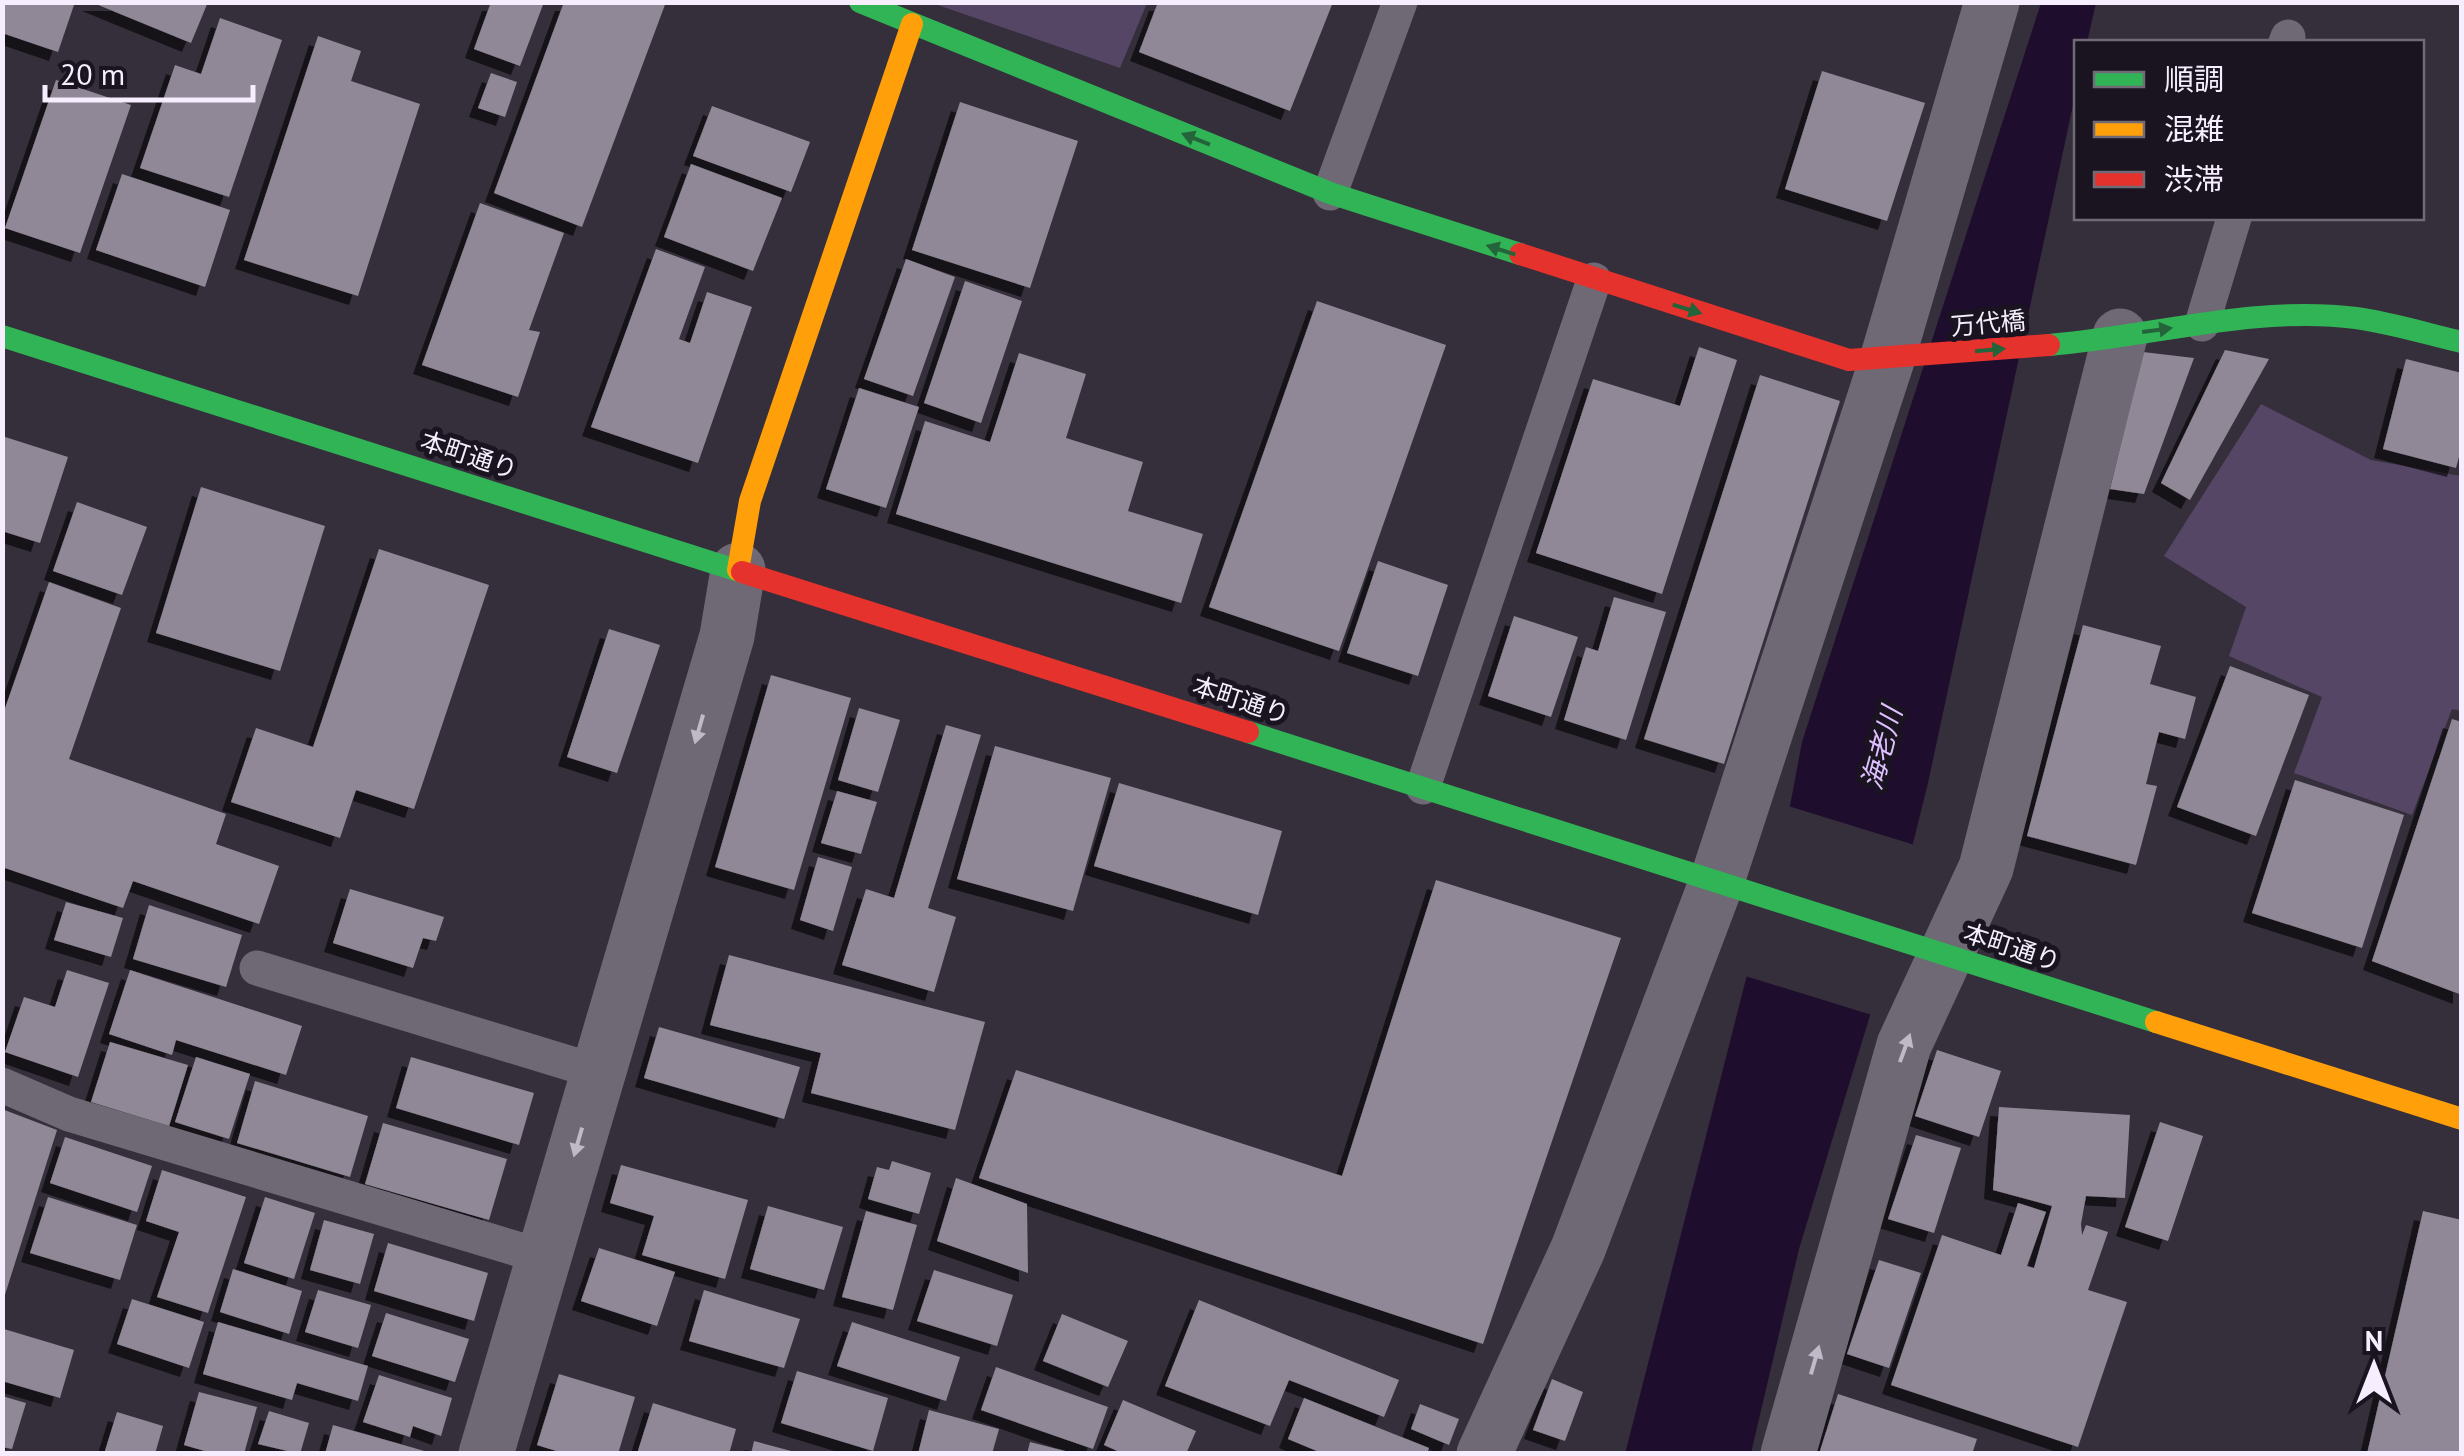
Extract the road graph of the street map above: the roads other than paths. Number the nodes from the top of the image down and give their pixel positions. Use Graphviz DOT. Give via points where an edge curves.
graph roads {
  1 [pos="860,2"];
  2 [pos="1400,2"];
  3 [pos="1992,2"];
  4 [pos="912,24"];
  5 [pos="1330,193"];
  6 [pos="2233,220"];
  7 [pos="1594,280"];
  8 [pos="2202,324"];
  9 [pos="2,336"];
  10 [pos="2120,336"];
  11 [pos="2462,342"];
  12 [pos="1904,358"];
  13 [pos="738,570"];
  14 [pos="1423,787"];
  15 [pos="1732,886"];
  16 [pos="1923,948"];
  17 [pos="256,968"];
  18 [pos="598,1072"];
  19 [pos="2,1084"];
  20 [pos="2462,1120"];
  21 [pos="544,1257"];
  22 [pos="486,1454"];
  23 [pos="1484,1454"];
  24 [pos="1788,1454"];
  1 -- 4 [label="street, 万代橋"];
  2 -- 5 [label="lane"];
  3 -- 12 [label="street"];
  5 -- 4 [label="street, 万代橋, one-way"];
  4 -- 13 [label="street" via="750,501"];
  7 -- 5 [label="street, 万代橋, one-way"];
  6 -- 8 [label="lane"];
  7 -- 12 [label="street, 万代橋, one-way" via="1849,360"];
  7 -- 14 [label="lane"];
  10 -- 8 [label="street, 万代橋, one-way"];
  8 -- 11 [label="street, 万代橋" via="2355,318"];
  9 -- 13 [label="street, 本町通り"];
  12 -- 10 [label="street, 万代橋, one-way"];
  10 -- 16 [label="street" via="1986,868"];
  12 -- 15 [label="street"];
  13 -- 14 [label="street, 本町通り"];
  13 -- 18 [label="street, one-way" via="727,636"];
  14 -- 15 [label="street, 本町通り"];
  15 -- 16 [label="street, 本町通り"];
  15 -- 23 [label="street"];
  16 -- 20 [label="street, 本町通り"];
  24 -- 16 [label="street, one-way" via="1904,1045"];
  17 -- 18 [label="lane"];
  18 -- 21 [label="street, one-way"];
  19 -- 21 [label="lane" via="69,1114"];
  21 -- 22 [label="street"];
}
